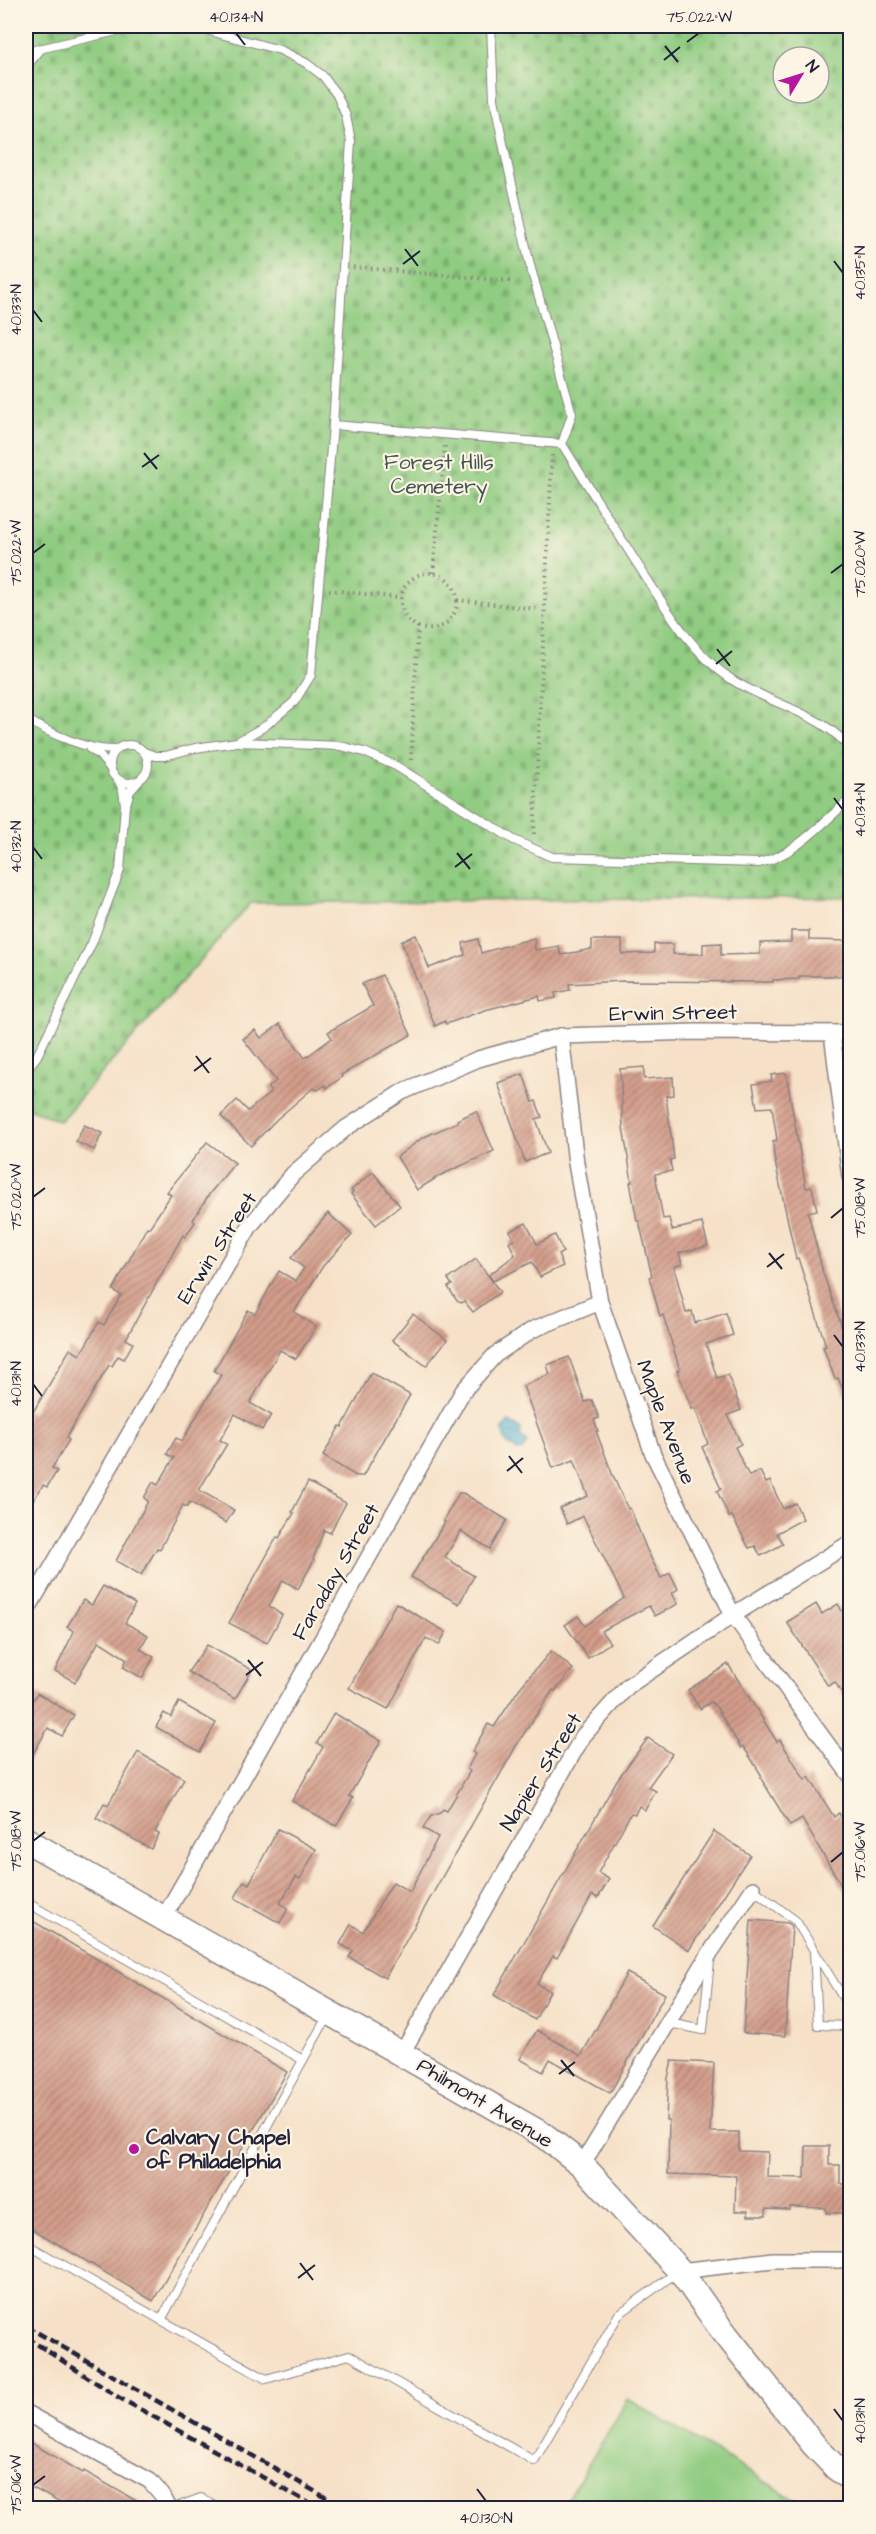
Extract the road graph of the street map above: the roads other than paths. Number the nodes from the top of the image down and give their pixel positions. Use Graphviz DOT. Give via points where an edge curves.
graph roads {
  1 [pos="138,26"];
  2 [pos="191,26"];
  3 [pos="491,26"];
  4 [pos="41,49"];
  5 [pos="26,52"];
  6 [pos="26,67"];
  7 [pos="333,425"];
  8 [pos="557,443"];
  9 [pos="26,719"];
  10 [pos="237,742"];
  11 [pos="84,745"];
  12 [pos="116,750"];
  13 [pos="850,751"];
  14 [pos="144,752"];
  15 [pos="165,756"];
  16 [pos="111,768"];
  17 [pos="147,768"];
  18 [pos="141,778"];
  19 [pos="118,779"];
  20 [pos="850,798"];
  21 [pos="125,805"];
  22 [pos="832,1033"];
  23 [pos="850,1033"];
  24 [pos="561,1036"];
  25 [pos="26,1070"];
  26 [pos="850,1177"];
  27 [pos="600,1302"];
  28 [pos="850,1543"];
  29 [pos="26,1612"];
  30 [pos="733,1615"];
  31 [pos="850,1775"];
  32 [pos="26,1840"];
  33 [pos="753,1889"];
  34 [pos="26,1902"];
  35 [pos="163,1919"];
  36 [pos="814,1949"];
  37 [pos="710,1953"];
  38 [pos="850,2009"];
  39 [pos="329,2012"];
  40 [pos="669,2023"];
  41 [pos="850,2026"];
  42 [pos="402,2053"];
  43 [pos="303,2060"];
  44 [pos="582,2164"];
  45 [pos="26,2244"];
  46 [pos="850,2260"];
  47 [pos="680,2271"];
  48 [pos="161,2320"];
  49 [pos="26,2413"];
  50 [pos="850,2478"];
  51 [pos="169,2508"];
  52 [pos="174,2508"];
  53 [pos="220,2508"];
  1 -- 4 [label="lane"];
  2 -- 7 [label="lane" via="280,50 306,63 337,94 346,116 351,141"];
  3 -- 8 [label="lane" via="494,99 504,148 530,266 572,414"];
  4 -- 5 [label="lane"];
  4 -- 6 [label="lane"];
  7 -- 8 [label="lane"];
  7 -- 10 [label="lane" via="311,675 294,702"];
  8 -- 13 [label="lane" via="696,648 744,688 838,734"];
  9 -- 11 [label="lane"];
  10 -- 15 [label="lane"];
  10 -- 20 [label="lane" via="341,746 364,752 533,850 552,857 759,863 775,860"];
  11 -- 12 [label="lane"];
  11 -- 16 [label="lane"];
  12 -- 14 [label="lane" via="134,745"];
  12 -- 16 [label="lane"];
  14 -- 15 [label="lane"];
  14 -- 17 [label="lane"];
  15 -- 17 [label="lane"];
  16 -- 19 [label="lane"];
  17 -- 18 [label="lane"];
  18 -- 19 [label="lane" via="130,782"];
  18 -- 21 [label="lane"];
  19 -- 21 [label="lane"];
  21 -- 25 [label="lane" via="120,870 92,943 37,1056"];
  22 -- 23 [label="street, Erwin Street"];
  22 -- 24 [label="street, Erwin Street"];
  22 -- 26 [label="street"];
  24 -- 27 [label="street, Maple Avenue" via="576,1163"];
  24 -- 29 [label="street, Erwin Street" via="478,1059 402,1092 346,1128 293,1174 250,1226"];
  27 -- 30 [label="street, Maple Avenue" via="653,1454"];
  27 -- 35 [label="street, Faraday Street" via="532,1330 495,1355 463,1391"];
  28 -- 30 [label="street, Napier Street"];
  30 -- 31 [label="street, Maple Avenue"];
  30 -- 42 [label="street, Napier Street" via="628,1686 583,1736"];
  32 -- 35 [label="main road, Philmont Avenue"];
  33 -- 36 [label="lane" via="796,1921"];
  33 -- 37 [label="street"];
  34 -- 43 [label="lane"];
  35 -- 39 [label="main road, Philmont Avenue"];
  36 -- 38 [label="lane"];
  36 -- 41 [label="lane" via="818,2025"];
  37 -- 40 [label="street"];
  37 -- 40 [label="lane" via="703,2030"];
  39 -- 42 [label="main road, Philmont Avenue"];
  39 -- 43 [label="lane"];
  40 -- 44 [label="street"];
  42 -- 44 [label="main road, Philmont Avenue" via="545,2136"];
  43 -- 48 [label="lane"];
  44 -- 47 [label="main road, Philmont Avenue"];
  45 -- 48 [label="lane"];
  46 -- 47 [label="street" via="773,2260"];
  47 -- 48 [label="lane" via="619,2314 534,2461 349,2355 266,2379"];
  47 -- 50 [label="main road, Philmont Avenue" via="814,2445"];
  49 -- 51 [label="street" via="150,2481"];
  52 -- 53 [label="lane" via="201,2498"];
}
